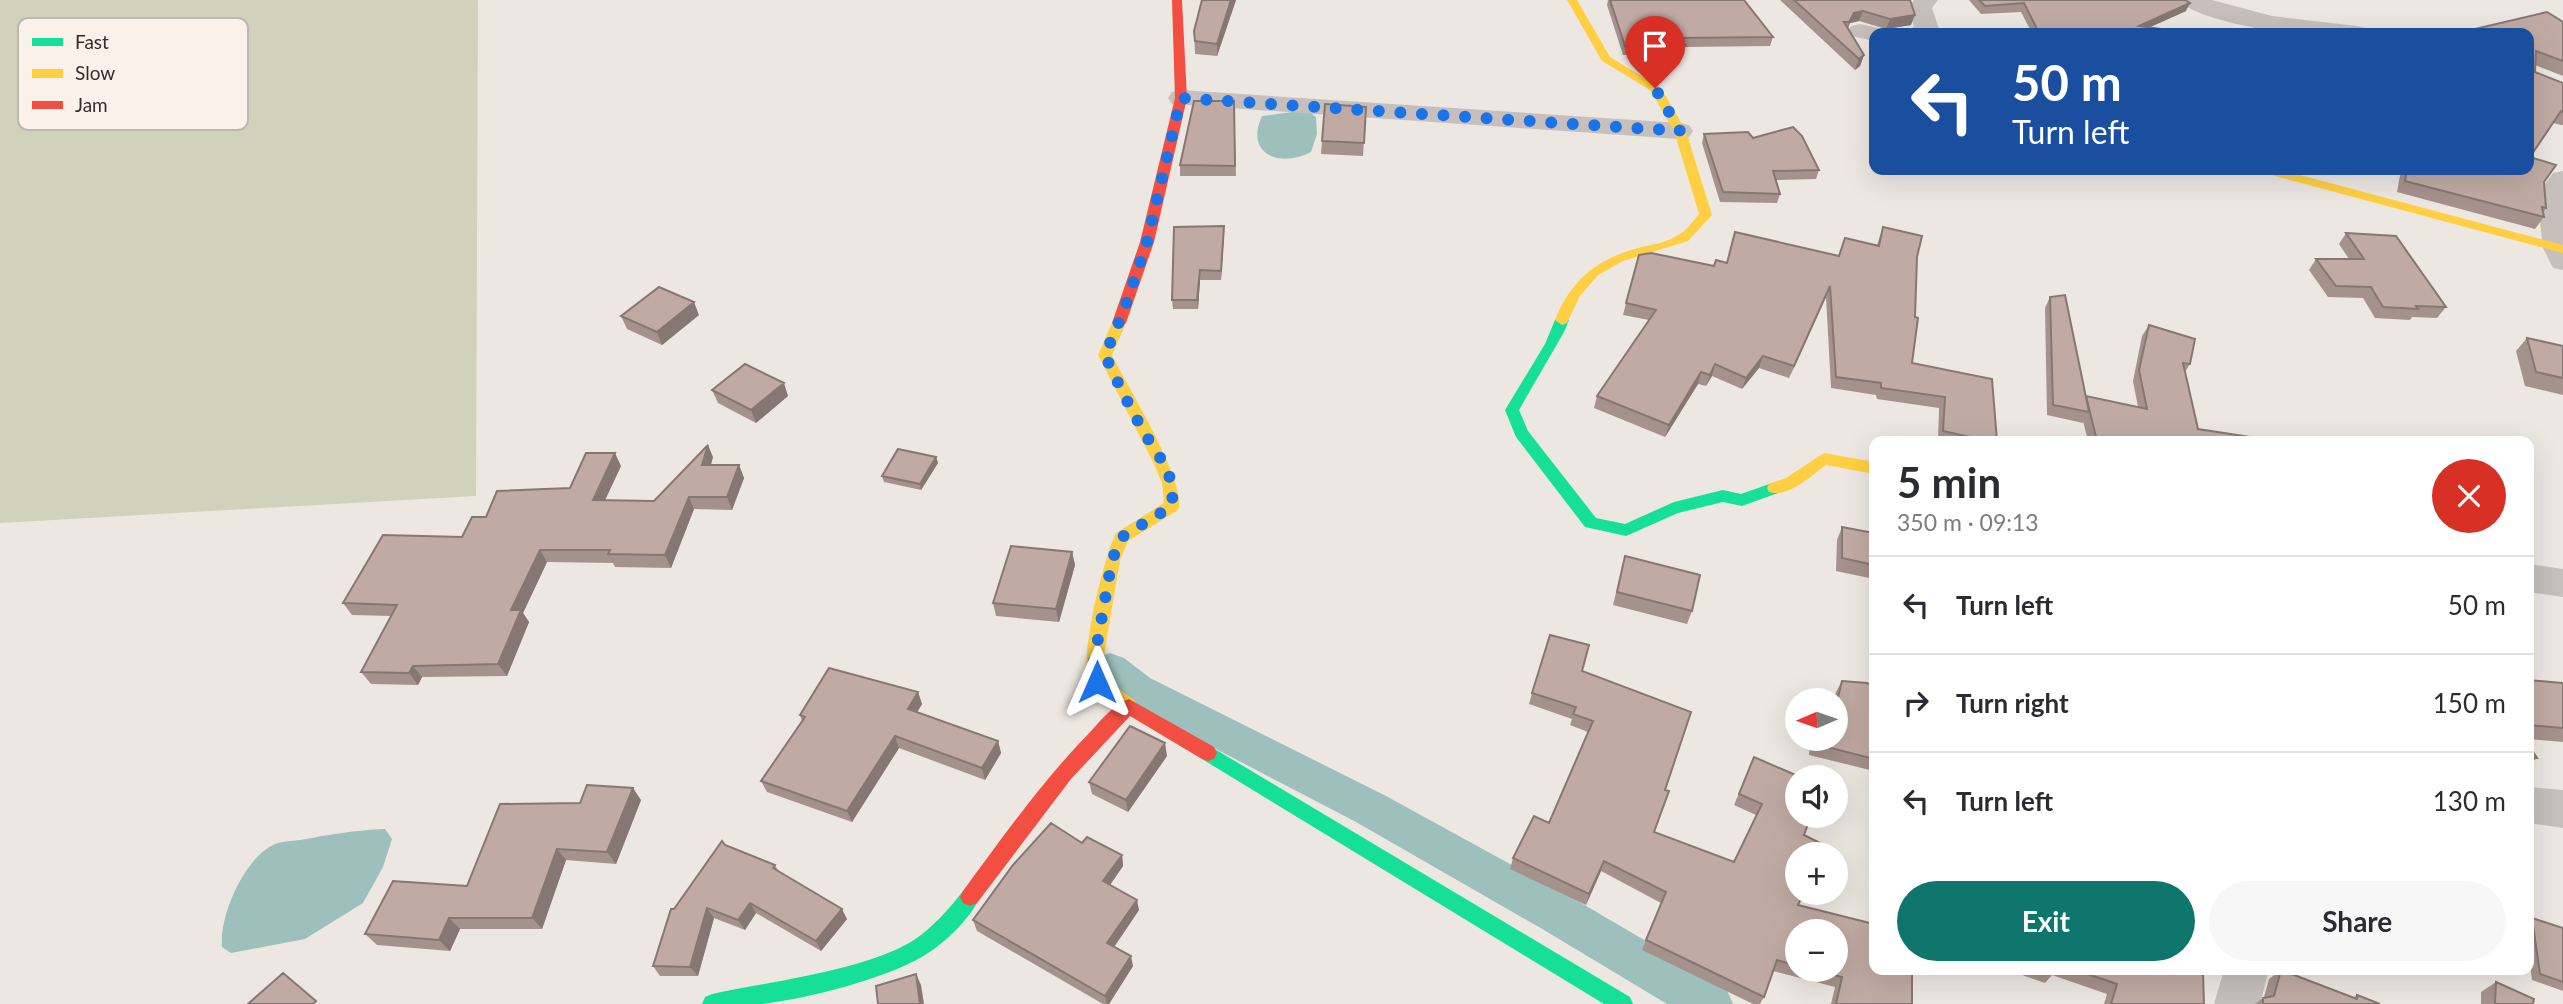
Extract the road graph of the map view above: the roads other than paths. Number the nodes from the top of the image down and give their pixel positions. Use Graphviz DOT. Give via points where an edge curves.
graph roads {
  1 [pos="1177,0"];
  2 [pos="1573,0"];
  3 [pos="1926,0"];
  4 [pos="2191,0"];
  5 [pos="1927,28"];
  6 [pos="2318,28"];
  7 [pos="1181,98"];
  8 [pos="1680,131"];
  9 [pos="2285,175"];
  10 [pos="2563,179"];
  11 [pos="2561,253"];
  12 [pos="1869,467"];
  13 [pos="2534,579"];
  14 [pos="2563,583"];
  15 [pos="1129,706"];
  16 [pos="2534,806"];
  17 [pos="2563,809"];
  18 [pos="2246,975"];
  19 [pos="712,1004"];
  20 [pos="1623,1004"];
  21 [pos="2237,1004"];
  1 -- 7 [label="street"];
  2 -- 8 [label="street" via="1606,59 1655,88"];
  3 -- 5 [label="street" via="1920,8"];
  4 -- 6 [label="street" via="2248,19"];
  7 -- 8 [label="street"];
  7 -- 15 [label="street" via="1147,242 1105,355 1145,434 1166,463 1173,486 1172,506 1122,537 1112,560 1093,667 1097,682"];
  8 -- 12 [label="street" via="1706,215 1685,237 1609,262 1569,300 1555,342 1512,411 1521,433 1591,523 1626,530 1674,508 1723,496 1742,500 1791,482 1824,459"];
  9 -- 11 [label="street"];
  10 -- 11 [label="street" via="2551,195"];
  13 -- 14 [label="street"];
  15 -- 19 [label="street" via="1057,780 959,912 914,951 855,972"];
  15 -- 20 [label="street"];
  16 -- 17 [label="street"];
  18 -- 21 [label="street"];
}
